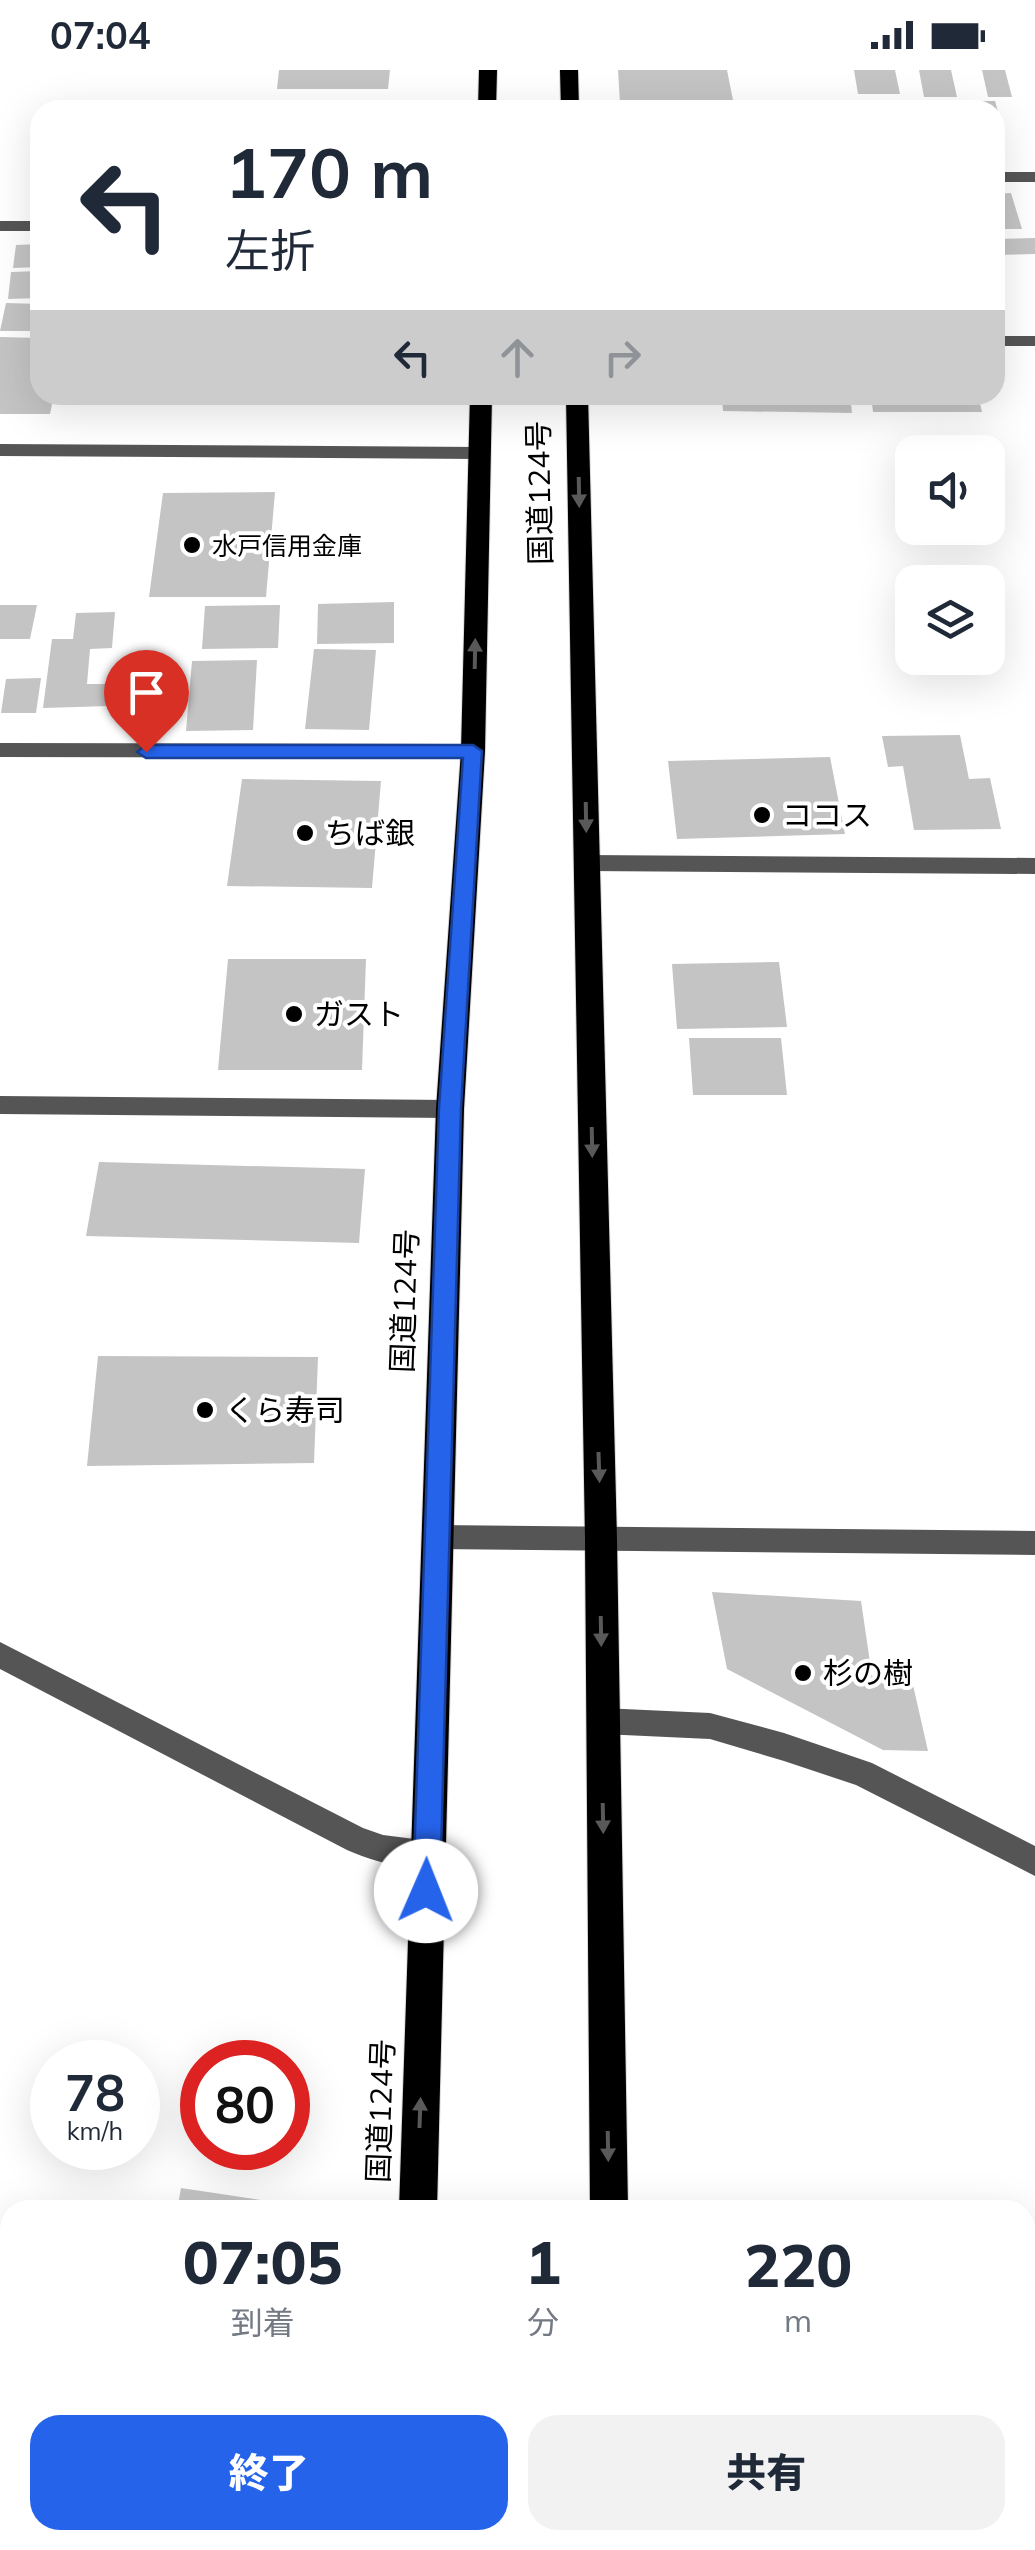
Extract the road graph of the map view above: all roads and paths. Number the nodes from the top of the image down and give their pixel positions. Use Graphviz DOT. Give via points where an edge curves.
graph roads {
  1 [pos="488,70"];
  2 [pos="569,70"];
  3 [pos="487,100"];
  4 [pos="570,100"];
  5 [pos="1005,177"];
  6 [pos="1035,177"];
  7 [pos="0,226"];
  8 [pos="30,226"];
  9 [pos="1005,341"];
  10 [pos="1035,342"];
  11 [pos="481,405"];
  12 [pos="577,405"];
  13 [pos="0,450"];
  14 [pos="480,452"];
  15 [pos="0,750"];
  16 [pos="473,751"];
  17 [pos="587,863"];
  18 [pos="1035,866"];
  19 [pos="0,1105"];
  20 [pos="450,1108"];
  21 [pos="436,1537"];
  22 [pos="601,1540"];
  23 [pos="1035,1544"];
  24 [pos="0,1655"];
  25 [pos="602,1721"];
  26 [pos="428,1852"];
  27 [pos="1035,1862"];
  28 [pos="418,2200"];
  29 [pos="609,2200"];
  1 -- 3 [label="highway"];
  2 -- 4 [label="highway"];
  5 -- 6 [label="street"];
  7 -- 8 [label="street"];
  9 -- 10 [label="street"];
  11 -- 14 [label="highway, 国道124号"];
  12 -- 17 [label="highway, 国道124号, one-way"];
  13 -- 14 [label="street"];
  16 -- 14 [label="highway, 国道124号, one-way"];
  15 -- 16 [label="street"];
  16 -- 20 [label="highway, 国道124号"];
  17 -- 18 [label="street"];
  17 -- 22 [label="highway, 国道124号, one-way"];
  19 -- 20 [label="street"];
  20 -- 21 [label="highway, 国道124号"];
  21 -- 22 [label="street"];
  21 -- 26 [label="highway, 国道124号"];
  22 -- 23 [label="street"];
  22 -- 25 [label="highway, 国道124号, one-way"];
  24 -- 26 [label="street" via="357,1840"];
  25 -- 27 [label="street" via="710,1726 784,1746 862,1773"];
  25 -- 29 [label="highway, 国道124号, one-way"];
  28 -- 26 [label="highway, 国道124号, one-way"];
}
